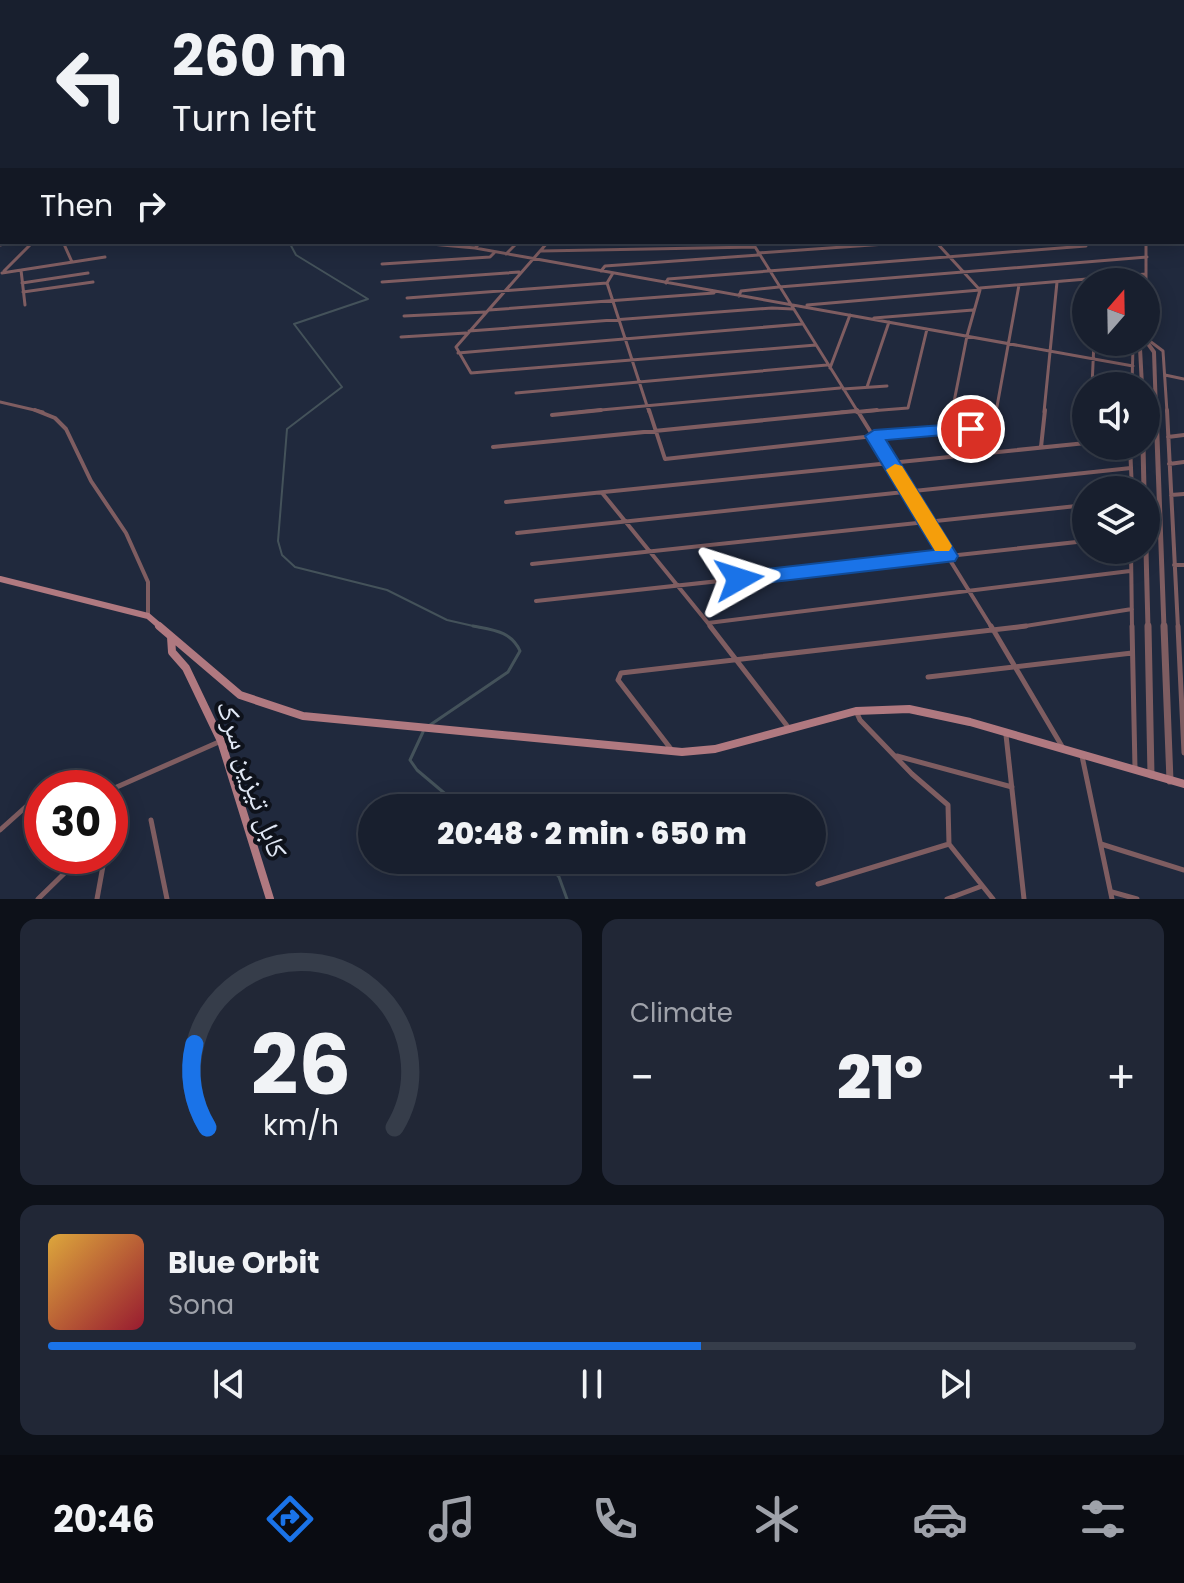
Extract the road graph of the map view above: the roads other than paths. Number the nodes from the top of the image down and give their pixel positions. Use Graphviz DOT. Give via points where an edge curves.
graph roads {
  1 [pos="31,244"];
  2 [pos="64,244"];
  3 [pos="451,244"];
  4 [pos="479,244"];
  5 [pos="516,244"];
  6 [pos="546,244"];
  7 [pos="754,244"];
  8 [pos="888,244"];
  9 [pos="938,244"];
  10 [pos="1146,244"];
  11 [pos="1086,246"];
  12 [pos="475,248"];
  13 [pos="495,252"];
  14 [pos="539,252"];
  15 [pos="506,254"];
  16 [pos="758,254"];
  17 [pos="949,256"];
  18 [pos="105,257"];
  19 [pos="1147,257"];
  20 [pos="533,259"];
  21 [pos="73,263"];
  22 [pos="382,264"];
  23 [pos="1146,268"];
  24 [pos="21,270"];
  25 [pos="769,270"];
  26 [pos="601,271"];
  27 [pos="521,272"];
  28 [pos="1,273"];
  29 [pos="88,273"];
  30 [pos="613,273"];
  31 [pos="964,273"];
  32 [pos="1072,281"];
  33 [pos="93,282"];
  34 [pos="382,282"];
  35 [pos="1057,282"];
  36 [pos="22,283"];
  37 [pos="607,283"];
  38 [pos="666,283"];
  39 [pos="1019,285"];
  40 [pos="779,287"];
  41 [pos="980,289"];
  42 [pos="505,291"];
  43 [pos="23,292"];
  44 [pos="719,292"];
  45 [pos="739,296"];
  46 [pos="407,298"];
  47 [pos="612,302"];
  48 [pos="25,305"];
  49 [pos="801,306"];
  50 [pos="792,307"];
  51 [pos="974,310"];
  52 [pos="488,311"];
  53 [pos="850,315"];
  54 [pos="404,316"];
  55 [pos="868,319"];
  56 [pos="618,320"];
  57 [pos="889,322"];
  58 [pos="802,324"];
  59 [pos="927,329"];
  60 [pos="468,332"];
  61 [pos="967,336"];
  62 [pos="401,337"];
  63 [pos="624,339"];
  64 [pos="1008,344"];
  65 [pos="816,345"];
  66 [pos="1160,349"];
  67 [pos="1051,352"];
  68 [pos="458,353"];
  69 [pos="1133,356"];
  70 [pos="1154,356"];
  71 [pos="1094,359"];
  72 [pos="631,361"];
  73 [pos="828,366"];
  74 [pos="1133,366"];
  75 [pos="1093,372"];
  76 [pos="1133,372"];
  77 [pos="1165,375"];
  78 [pos="1184,379"];
  79 [pos="638,383"];
  80 [pos="887,386"];
  81 [pos="867,387"];
  82 [pos="842,388"];
  83 [pos="516,393"];
  84 [pos="0,402"];
  85 [pos="644,406"];
  86 [pos="856,412"];
  87 [pos="552,415"];
  88 [pos="949,430"];
  89 [pos="653,431"];
  90 [pos="1184,435"];
  91 [pos="874,436"];
  92 [pos="1168,437"];
  93 [pos="1072,445"];
  94 [pos="493,447"];
  95 [pos="1041,448"];
  96 [pos="1131,460"];
  97 [pos="890,462"];
  98 [pos="1184,462"];
  99 [pos="1169,464"];
  100 [pos="1131,468"];
  101 [pos="1131,476"];
  102 [pos="910,492"];
  103 [pos="603,494"];
  104 [pos="1184,494"];
  105 [pos="1171,495"];
  106 [pos="506,502"];
  107 [pos="1072,507"];
  108 [pos="626,520"];
  109 [pos="928,522"];
  110 [pos="1184,528"];
  111 [pos="1173,529"];
  112 [pos="517,533"];
  113 [pos="1072,543"];
  114 [pos="651,552"];
  115 [pos="948,556"];
  116 [pos="532,564"];
  117 [pos="1130,564"];
  118 [pos="1146,564"];
  119 [pos="1174,565"];
  120 [pos="1184,565"];
  121 [pos="1130,571"];
  122 [pos="0,579"];
  123 [pos="679,585"];
  124 [pos="969,589"];
  125 [pos="536,601"];
  126 [pos="1181,605"];
  127 [pos="1132,609"];
  128 [pos="148,616"];
  129 [pos="708,623"];
  130 [pos="993,631"];
  131 [pos="169,634"];
  132 [pos="1181,647"];
  133 [pos="1133,653"];
  134 [pos="738,660"];
  135 [pos="1018,669"];
  136 [pos="928,677"];
  137 [pos="1183,694"];
  138 [pos="856,711"];
  139 [pos="789,728"];
  140 [pos="1006,732"];
  141 [pos="221,741"];
  142 [pos="672,751"];
  143 [pos="1065,751"];
  144 [pos="1184,753"];
  145 [pos="894,756"];
  146 [pos="1082,756"];
  147 [pos="1135,771"];
  148 [pos="1151,775"];
  149 [pos="1170,781"];
  150 [pos="128,782"];
  151 [pos="1184,784"];
  152 [pos="1012,787"];
  153 [pos="24,809"];
  154 [pos="151,820"];
  155 [pos="0,830"];
  156 [pos="949,844"];
  157 [pos="1101,844"];
  158 [pos="1184,870"];
  159 [pos="64,874"];
  160 [pos="102,874"];
  161 [pos="818,884"];
  162 [pos="983,885"];
  163 [pos="1112,895"];
  164 [pos="38,899"];
  165 [pos="97,899"];
  166 [pos="167,899"];
  167 [pos="270,899"];
  168 [pos="947,899"];
  169 [pos="993,899"];
  170 [pos="1024,899"];
  171 [pos="1137,899"];
  1 -- 28 [label="street"];
  2 -- 21 [label="street"];
  3 -- 12 [label="street"];
  4 -- 12 [label="street"];
  5 -- 15 [label="street"];
  6 -- 14 [label="street"];
  7 -- 14 [label="street"];
  7 -- 16 [label="street"];
  8 -- 16 [label="street"];
  9 -- 17 [label="street"];
  10 -- 19 [label="street"];
  11 -- 17 [label="street"];
  12 -- 13 [label="street"];
  13 -- 15 [label="street"];
  13 -- 22 [label="street" via="490,257"];
  14 -- 20 [label="street"];
  15 -- 20 [label="street"];
  16 -- 25 [label="street"];
  16 -- 26 [label="street" via="605,266"];
  17 -- 25 [label="street"];
  17 -- 31 [label="street"];
  18 -- 21 [label="street"];
  19 -- 23 [label="street"];
  19 -- 31 [label="street"];
  20 -- 26 [label="street"];
  20 -- 27 [label="street"];
  21 -- 24 [label="street"];
  24 -- 28 [label="street"];
  24 -- 36 [label="street"];
  25 -- 38 [label="street"];
  25 -- 40 [label="street"];
  26 -- 30 [label="street"];
  27 -- 34 [label="street"];
  27 -- 42 [label="street"];
  29 -- 36 [label="street"];
  30 -- 37 [label="street"];
  30 -- 38 [label="street"];
  31 -- 40 [label="street"];
  31 -- 41 [label="street"];
  32 -- 35 [label="street"];
  33 -- 43 [label="street"];
  35 -- 39 [label="street"];
  35 -- 67 [label="street"];
  36 -- 43 [label="street"];
  37 -- 42 [label="street"];
  37 -- 47 [label="street"];
  38 -- 44 [label="street"];
  39 -- 41 [label="street"];
  39 -- 64 [label="street"];
  40 -- 45 [label="street" via="741,291"];
  40 -- 50 [label="street"];
  41 -- 49 [label="street"];
  41 -- 51 [label="street"];
  42 -- 46 [label="street"];
  42 -- 52 [label="street"];
  43 -- 48 [label="street"];
  44 -- 45 [label="street"];
  44 -- 47 [label="street"];
  45 -- 50 [label="street"];
  47 -- 52 [label="street"];
  47 -- 56 [label="street"];
  49 -- 50 [label="street"];
  49 -- 53 [label="street"];
  50 -- 56 [label="street"];
  50 -- 58 [label="street"];
  51 -- 55 [label="street"];
  51 -- 61 [label="street"];
  52 -- 54 [label="street"];
  52 -- 60 [label="street"];
  53 -- 55 [label="street"];
  53 -- 73 [label="street"];
  55 -- 57 [label="street"];
  56 -- 60 [label="street"];
  56 -- 63 [label="street"];
  57 -- 59 [label="street"];
  57 -- 81 [label="street"];
  58 -- 63 [label="street"];
  58 -- 65 [label="street"];
  59 -- 61 [label="street"];
  59 -- 86 [label="street" via="908,408"];
  60 -- 62 [label="street"];
  60 -- 68 [label="street" via="456,347"];
  61 -- 64 [label="street"];
  61 -- 88 [label="street"];
  63 -- 68 [label="street"];
  63 -- 72 [label="street"];
  64 -- 67 [label="street"];
  64 -- 88 [label="street" via="993,427"];
  65 -- 72 [label="street"];
  65 -- 73 [label="street"];
  66 -- 77 [label="street"];
  67 -- 71 [label="street"];
  67 -- 95 [label="street"];
  68 -- 72 [label="street" via="471,373"];
  69 -- 74 [label="street"];
  70 -- 149 [label="street"];
  71 -- 74 [label="street"];
  71 -- 75 [label="street"];
  72 -- 79 [label="street"];
  73 -- 79 [label="street"];
  73 -- 82 [label="street"];
  74 -- 76 [label="street"];
  77 -- 78 [label="street"];
  77 -- 92 [label="street"];
  79 -- 83 [label="street"];
  79 -- 85 [label="street"];
  80 -- 81 [label="street"];
  81 -- 82 [label="street"];
  82 -- 85 [label="street"];
  82 -- 86 [label="street"];
  84 -- 128 [label="street" via="42,412 66,429 148,582"];
  85 -- 87 [label="street"];
  85 -- 89 [label="street"];
  86 -- 89 [label="street"];
  86 -- 91 [label="street"];
  88 -- 91 [label="street"];
  89 -- 91 [label="street" via="665,459"];
  89 -- 94 [label="street"];
  90 -- 92 [label="street"];
  91 -- 97 [label="street"];
  92 -- 99 [label="street"];
  93 -- 95 [label="street"];
  95 -- 97 [label="street"];
  96 -- 100 [label="street"];
  97 -- 102 [label="street"];
  97 -- 103 [label="street"];
  98 -- 99 [label="street"];
  99 -- 105 [label="street"];
  100 -- 101 [label="street"];
  100 -- 102 [label="street"];
  102 -- 108 [label="street"];
  102 -- 109 [label="street"];
  103 -- 106 [label="street"];
  103 -- 108 [label="street"];
  104 -- 105 [label="street"];
  105 -- 111 [label="street"];
  107 -- 109 [label="street"];
  108 -- 112 [label="street"];
  108 -- 114 [label="street"];
  109 -- 114 [label="street"];
  109 -- 115 [label="street"];
  110 -- 111 [label="street"];
  111 -- 119 [label="street"];
  113 -- 115 [label="street"];
  114 -- 116 [label="street"];
  114 -- 123 [label="street"];
  115 -- 123 [label="street"];
  115 -- 124 [label="street"];
  117 -- 121 [label="street"];
  118 -- 148 [label="street"];
  119 -- 120 [label="street"];
  119 -- 126 [label="street"];
  121 -- 124 [label="street"];
  121 -- 127 [label="street"];
  122 -- 128 [label="main road"];
  123 -- 125 [label="street"];
  123 -- 129 [label="street"];
  124 -- 129 [label="street"];
  124 -- 130 [label="street"];
  126 -- 132 [label="street"];
  127 -- 130 [label="street"];
  127 -- 133 [label="street"];
  128 -- 131 [label="main road"];
  129 -- 134 [label="street"];
  130 -- 134 [label="street"];
  130 -- 135 [label="street"];
  131 -- 141 [label="main road, کابل تیزین سرک" via="172,652 186,668"];
  131 -- 142 [label="main road" via="240,695 303,716"];
  132 -- 137 [label="street"];
  133 -- 135 [label="street"];
  133 -- 147 [label="street"];
  134 -- 139 [label="street"];
  134 -- 142 [label="street" via="621,673 618,680"];
  135 -- 136 [label="street"];
  135 -- 143 [label="street"];
  137 -- 144 [label="street"];
  138 -- 139 [label="main road"];
  138 -- 140 [label="main road" via="940,713"];
  138 -- 145 [label="street"];
  139 -- 142 [label="main road" via="715,749"];
  140 -- 143 [label="main road"];
  140 -- 152 [label="street"];
  141 -- 150 [label="street"];
  141 -- 167 [label="main road, کابل تیزین سرک"];
  143 -- 146 [label="main road"];
  145 -- 152 [label="street"];
  145 -- 156 [label="street" via="948,805"];
  146 -- 147 [label="main road"];
  146 -- 157 [label="street"];
  147 -- 148 [label="main road"];
  148 -- 149 [label="main road"];
  149 -- 151 [label="main road"];
  152 -- 170 [label="street"];
  153 -- 155 [label="street"];
  154 -- 166 [label="street"];
  156 -- 161 [label="street"];
  156 -- 162 [label="street"];
  157 -- 158 [label="street"];
  157 -- 163 [label="street"];
  159 -- 164 [label="street"];
  160 -- 165 [label="street"];
  162 -- 168 [label="street"];
  162 -- 169 [label="street"];
  163 -- 171 [label="street"];
}
